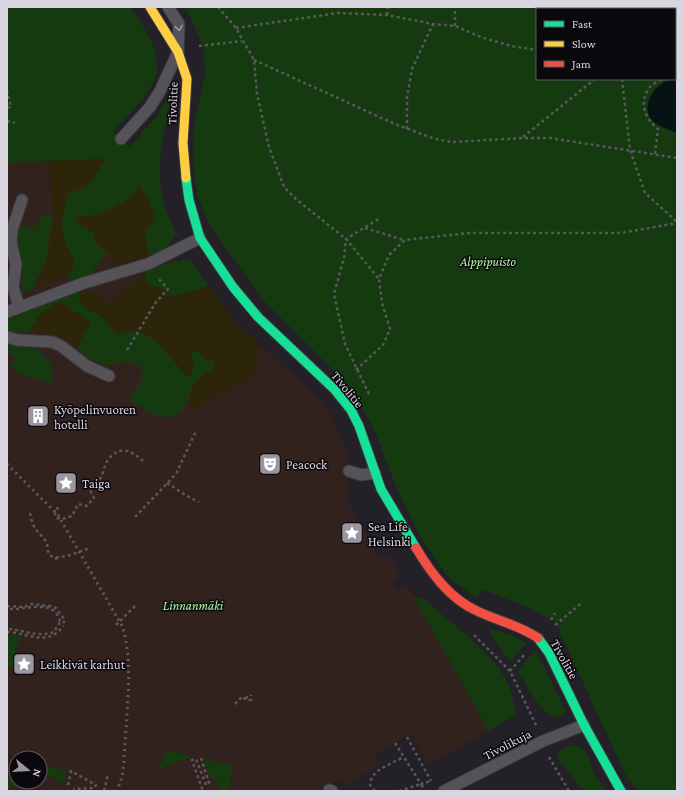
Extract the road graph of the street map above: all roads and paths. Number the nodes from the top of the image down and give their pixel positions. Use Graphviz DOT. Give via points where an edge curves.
graph roads {
  1 [pos="150,7"];
  2 [pos="168,7"];
  3 [pos="218,7"];
  4 [pos="388,7"];
  5 [pos="455,7"];
  6 [pos="387,15"];
  7 [pos="432,24"];
  8 [pos="455,26"];
  9 [pos="236,28"];
  10 [pos="242,41"];
  11 [pos="536,50"];
  12 [pos="178,52"];
  13 [pos="254,60"];
  14 [pos="594,80"];
  15 [pos="622,80"];
  16 [pos="661,80"];
  17 [pos="7,90"];
  18 [pos="7,108"];
  19 [pos="7,121"];
  20 [pos="15,122"];
  21 [pos="407,129"];
  22 [pos="523,138"];
  23 [pos="121,139"];
  24 [pos="630,150"];
  25 [pos="655,154"];
  26 [pos="677,158"];
  27 [pos="22,200"];
  28 [pos="380,218"];
  29 [pos="677,223"];
  30 [pos="365,227"];
  31 [pos="200,238"];
  32 [pos="346,239"];
  33 [pos="405,240"];
  34 [pos="148,264"];
  35 [pos="379,279"];
  36 [pos="19,307"];
  37 [pos="7,312"];
  38 [pos="7,337"];
  39 [pos="127,350"];
  40 [pos="356,370"];
  41 [pos="109,376"];
  42 [pos="369,396"];
  43 [pos="196,431"];
  44 [pos="143,461"];
  45 [pos="349,471"];
  46 [pos="375,473"];
  47 [pos="167,483"];
  48 [pos="199,502"];
  49 [pos="58,507"];
  50 [pos="30,513"];
  51 [pos="135,517"];
  52 [pos="89,548"];
  53 [pos="56,557"];
  54 [pos="57,563"];
  55 [pos="136,605"];
  56 [pos="7,606"];
  57 [pos="10,609"];
  58 [pos="60,622"];
  59 [pos="116,625"];
  60 [pos="64,626"];
  61 [pos="9,629"];
  62 [pos="7,632"];
  63 [pos="484,644"];
  64 [pos="251,695"];
  65 [pos="235,704"];
  66 [pos="584,725"];
  67 [pos="406,737"];
  68 [pos="543,742"];
  69 [pos="395,743"];
  70 [pos="403,757"];
  71 [pos="201,758"];
  72 [pos="108,774"];
  73 [pos="427,774"];
  74 [pos="431,780"];
  75 [pos="421,784"];
  76 [pos="68,785"];
  77 [pos="73,789"];
  78 [pos="104,791"];
  79 [pos="197,791"];
  80 [pos="202,791"];
  81 [pos="375,791"];
  82 [pos="399,791"];
  83 [pos="426,791"];
  84 [pos="444,791"];
  85 [pos="569,791"];
  86 [pos="621,791"];
  1 -- 12 [label="street, Tivolitie"];
  2 -- 12 [label="lane, one-way" via="179,24"];
  3 -- 9 [label="path"];
  4 -- 6 [label="path"];
  5 -- 8 [label="path"];
  6 -- 7 [label="path"];
  6 -- 9 [label="path" via="338,13"];
  7 -- 8 [label="path"];
  7 -- 21 [label="path" via="412,69 407,97"];
  8 -- 11 [label="path" via="511,46"];
  9 -- 10 [label="path"];
  10 -- 12 [label="path" via="194,47"];
  10 -- 13 [label="path"];
  12 -- 23 [label="lane" via="150,107"];
  12 -- 31 [label="street, Tivolitie" via="187,79 184,168 189,200"];
  13 -- 21 [label="path"];
  13 -- 32 [label="path" via="257,94 269,147 284,187"];
  14 -- 22 [label="path"];
  15 -- 24 [label="path"];
  16 -- 25 [label="path" via="650,87 644,100 644,113 650,123 658,129"];
  17 -- 18 [label="path" via="11,107"];
  19 -- 20 [label="path"];
  21 -- 22 [label="path" via="452,142"];
  22 -- 24 [label="path" via="550,138"];
  24 -- 25 [label="path"];
  24 -- 29 [label="path" via="644,193"];
  25 -- 26 [label="path"];
  27 -- 36 [label="lane" via="12,230 11,242 16,265 13,287"];
  28 -- 30 [label="path"];
  29 -- 33 [label="path" via="621,233 469,233"];
  30 -- 32 [label="path"];
  30 -- 33 [label="path"];
  31 -- 34 [label="lane"];
  31 -- 46 [label="street, Tivolitie" via="233,287 258,317 334,389 351,410"];
  32 -- 35 [label="path"];
  32 -- 40 [label="path" via="344,258 334,294 345,344"];
  33 -- 35 [label="path" via="389,255"];
  34 -- 36 [label="lane" via="84,283"];
  34 -- 39 [label="path" via="168,289 156,302"];
  35 -- 40 [label="path" via="382,303 390,329 383,345"];
  36 -- 37 [label="lane"];
  38 -- 41 [label="lane" via="52,342 87,366"];
  40 -- 42 [label="path"];
  43 -- 47 [label="path" via="176,474"];
  44 -- 49 [label="path" via="132,451 126,450 112,456 107,460 101,477 90,490 94,498 87,506 78,504 72,516 62,519 57,518 55,514"];
  45 -- 46 [label="lane" via="360,475"];
  46 -- 66 [label="street, Tivolitie" via="381,489 430,572 456,598 476,611 519,626 538,638 549,653"];
  47 -- 48 [label="path"];
  47 -- 51 [label="path"];
  50 -- 53 [label="path" via="35,529 47,542 49,555"];
  52 -- 53 [label="path"];
  53 -- 54 [label="path"];
  55 -- 59 [label="path"];
  56 -- 58 [label="path" via="50,606 56,608 64,620"];
  57 -- 58 [label="path" via="51,609 58,615"];
  58 -- 61 [label="path" via="54,632 46,634"];
  60 -- 62 [label="path" via="57,633 47,637"];
  63 -- 68 [label="path" via="510,671"];
  64 -- 65 [label="path" via="251,700 248,697 245,701 242,697"];
  66 -- 68 [label="lane, Tivolikuja"];
  66 -- 86 [label="street, Tivolitie"];
  67 -- 73 [label="path"];
  68 -- 84 [label="lane, Tivolikuja"];
  68 -- 85 [label="path" via="550,760"];
  69 -- 70 [label="path"];
  70 -- 75 [label="path"];
  70 -- 81 [label="path" via="372,776 370,785"];
  71 -- 80 [label="path" via="209,783 206,785 196,758 192,760"];
  72 -- 78 [label="path"];
  74 -- 75 [label="path"];
  75 -- 82 [label="path"];
  75 -- 83 [label="path"];
  76 -- 77 [label="path" via="71,771 96,785 94,788"];
  79 -- 80 [label="path"];
}
